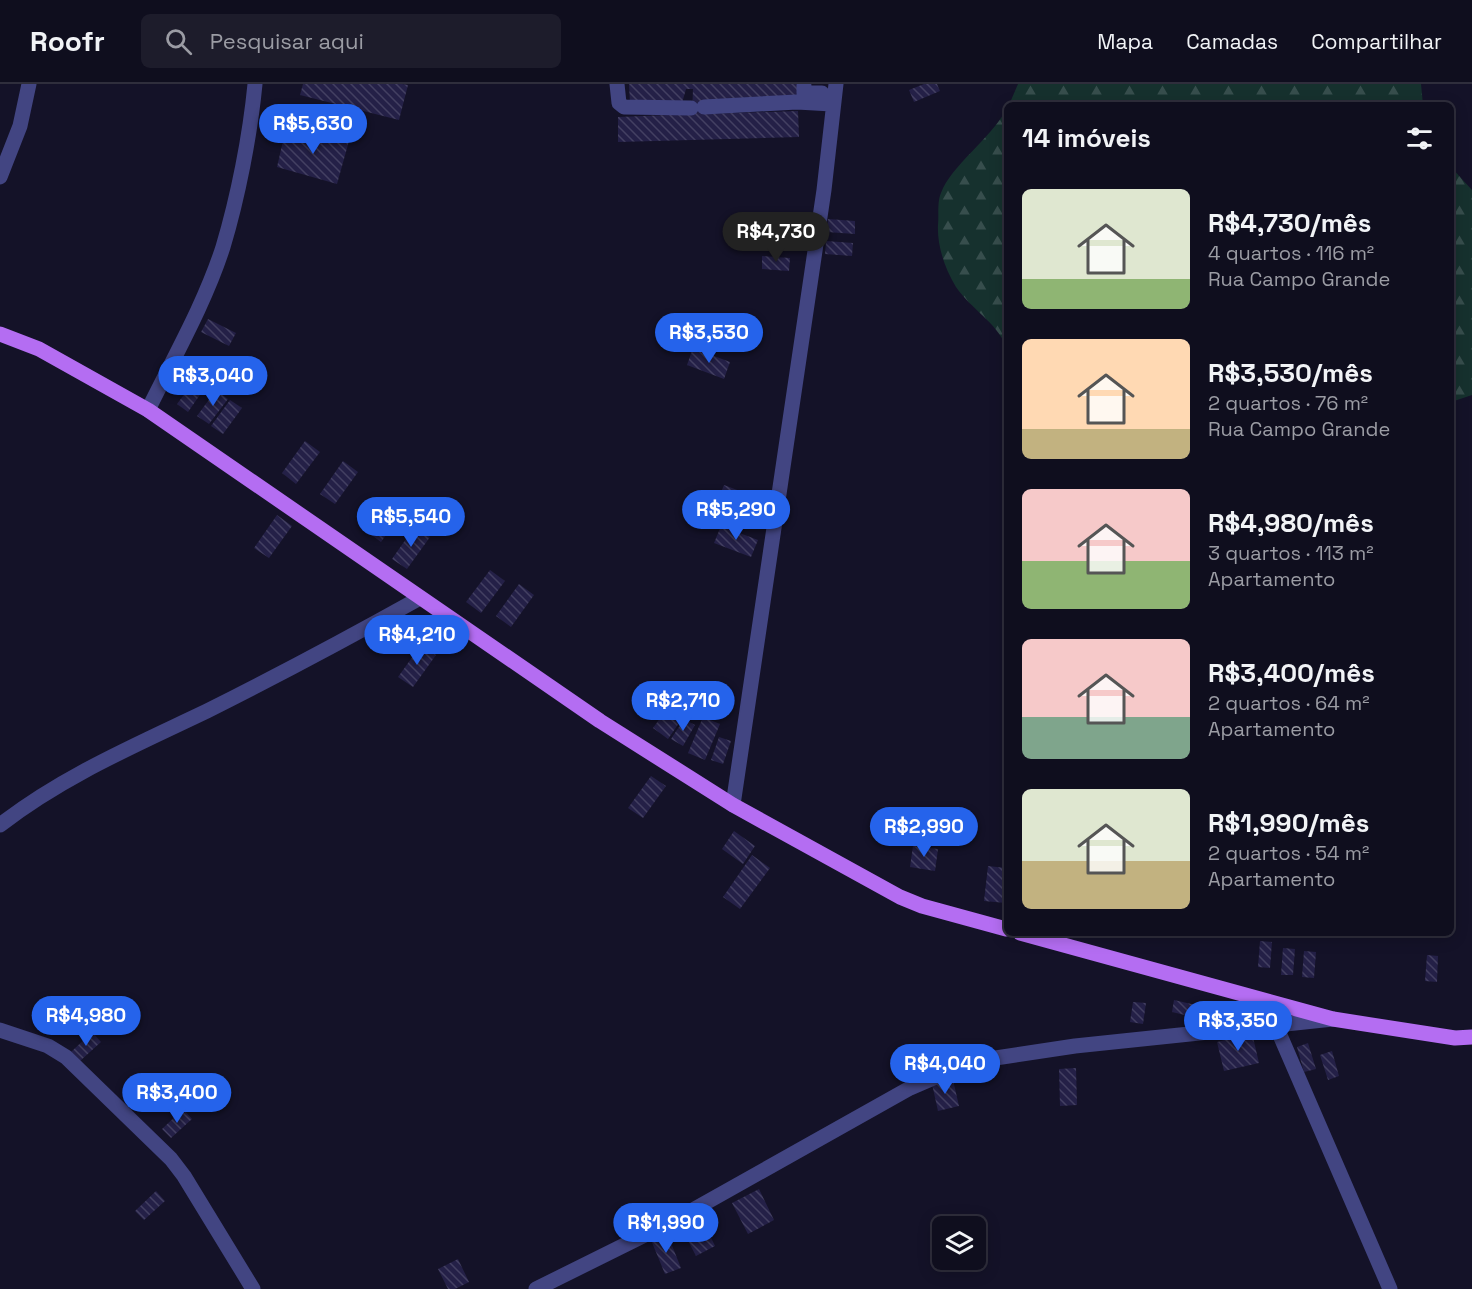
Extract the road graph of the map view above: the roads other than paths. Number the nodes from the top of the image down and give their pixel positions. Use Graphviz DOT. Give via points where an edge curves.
graph roads {
  1 [pos="29,84"];
  2 [pos="255,84"];
  3 [pos="617,84"];
  4 [pos="804,86"];
  5 [pos="834,94"];
  6 [pos="0,177"];
  7 [pos="0,334"];
  8 [pos="148,410"];
  9 [pos="420,598"];
  10 [pos="733,804"];
  11 [pos="0,825"];
  12 [pos="1004,928"];
  13 [pos="1031,936"];
  14 [pos="1333,1019"];
  15 [pos="1276,1026"];
  16 [pos="0,1030"];
  17 [pos="1472,1036"];
  18 [pos="253,1289"];
  19 [pos="536,1289"];
  20 [pos="1389,1289"];
  1 -- 6 [label="street" via="20,126"];
  2 -- 8 [label="street" via="241,172 223,247"];
  3 -- 5 [label="street" via="619,103 624,108 797,102"];
  4 -- 5 [label="street" via="804,93"];
  5 -- 10 [label="street" via="824,190"];
  7 -- 8 [label="main road" via="39,349"];
  8 -- 9 [label="main road"];
  9 -- 10 [label="main road" via="600,721"];
  9 -- 11 [label="street" via="293,668 67,779"];
  10 -- 12 [label="main road" via="900,897"];
  13 -- 14 [label="main road"];
  14 -- 15 [label="street"];
  14 -- 17 [label="main road" via="1455,1038"];
  15 -- 19 [label="street" via="1075,1046 989,1059 954,1069 910,1088 675,1220"];
  15 -- 20 [label="street"];
  16 -- 18 [label="street" via="48,1046 66,1057 171,1159"];
}
